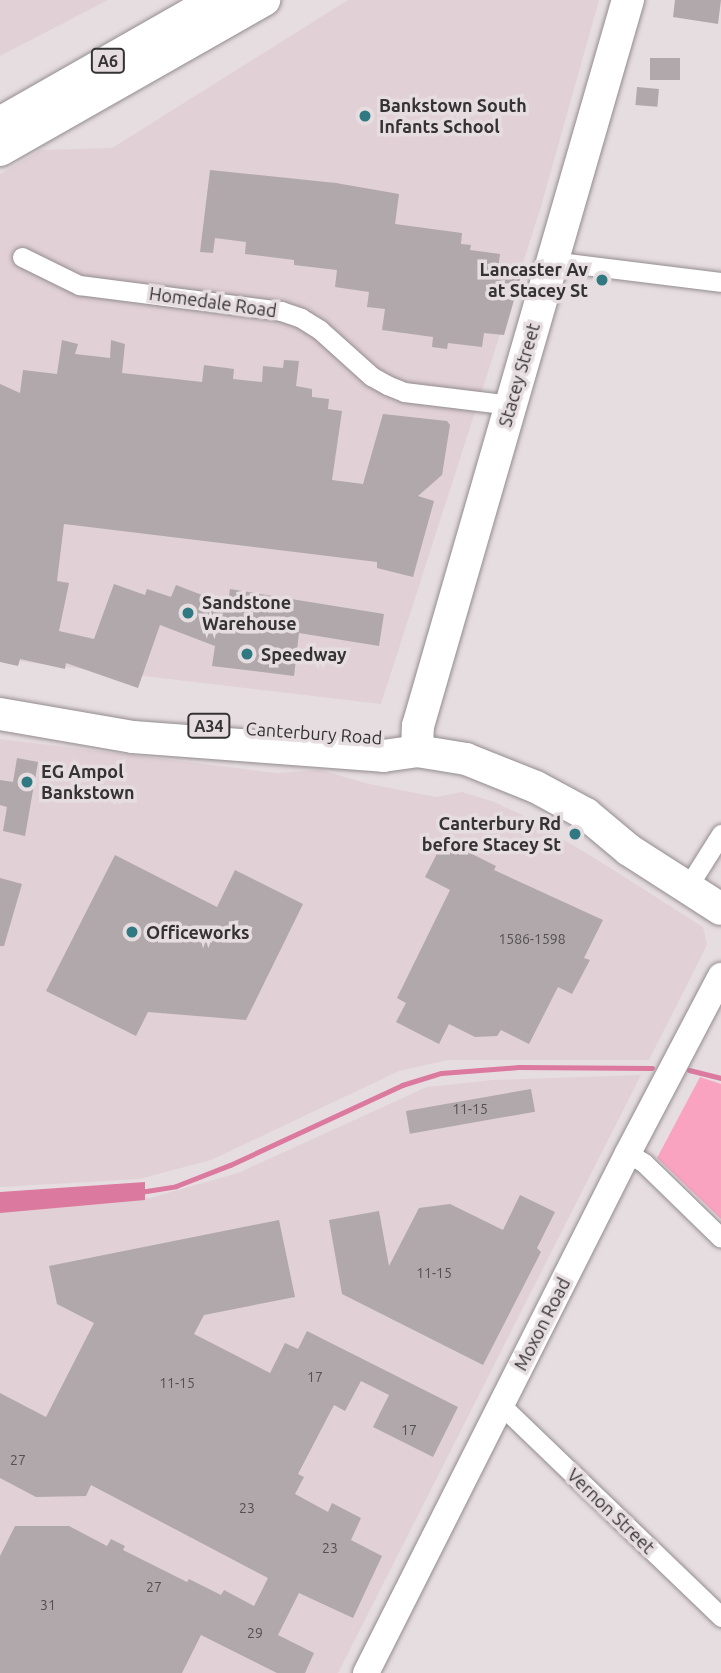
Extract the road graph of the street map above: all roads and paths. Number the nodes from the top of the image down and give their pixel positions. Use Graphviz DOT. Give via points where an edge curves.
graph roads {
  1 [pos="216,0"];
  2 [pos="264,0"];
  3 [pos="628,0"];
  4 [pos="8,116"];
  5 [pos="0,150"];
  6 [pos="22,257"];
  7 [pos="552,261"];
  8 [pos="721,282"];
  9 [pos="511,405"];
  10 [pos="0,695"];
  11 [pos="0,713"];
  12 [pos="417,751"];
  13 [pos="721,834"];
  14 [pos="687,888"];
  15 [pos="721,909"];
  16 [pos="721,976"];
  17 [pos="628,1153"];
  18 [pos="721,1238"];
  19 [pos="501,1405"];
  20 [pos="721,1617"];
  21 [pos="373,1670"];
  1 -- 4 [label="highway, A6"];
  2 -- 5 [label="highway, A6"];
  3 -- 7 [label="highway, Stacey Street"];
  6 -- 9 [label="street, Homedale Road" via="79,285 281,311 320,330 371,376 404,392"];
  7 -- 8 [label="street"];
  7 -- 9 [label="highway, Stacey Street"];
  9 -- 12 [label="highway, Stacey Street" via="418,726"];
  10 -- 12 [label="highway, Canterbury Road / A34" via="145,721 386,736"];
  11 -- 12 [label="highway, Canterbury Road / A34" via="157,739 383,756"];
  12 -- 14 [label="highway, Canterbury Road / A34" via="466,759 536,787 586,814 629,850"];
  13 -- 14 [label="street"];
  14 -- 15 [label="highway, Canterbury Road / A34"];
  16 -- 17 [label="main road, Moxon Road"];
  17 -- 18 [label="street"];
  17 -- 19 [label="main road, Moxon Road"];
  19 -- 20 [label="street, Vernon Street"];
  19 -- 21 [label="main road, Moxon Road"];
}
